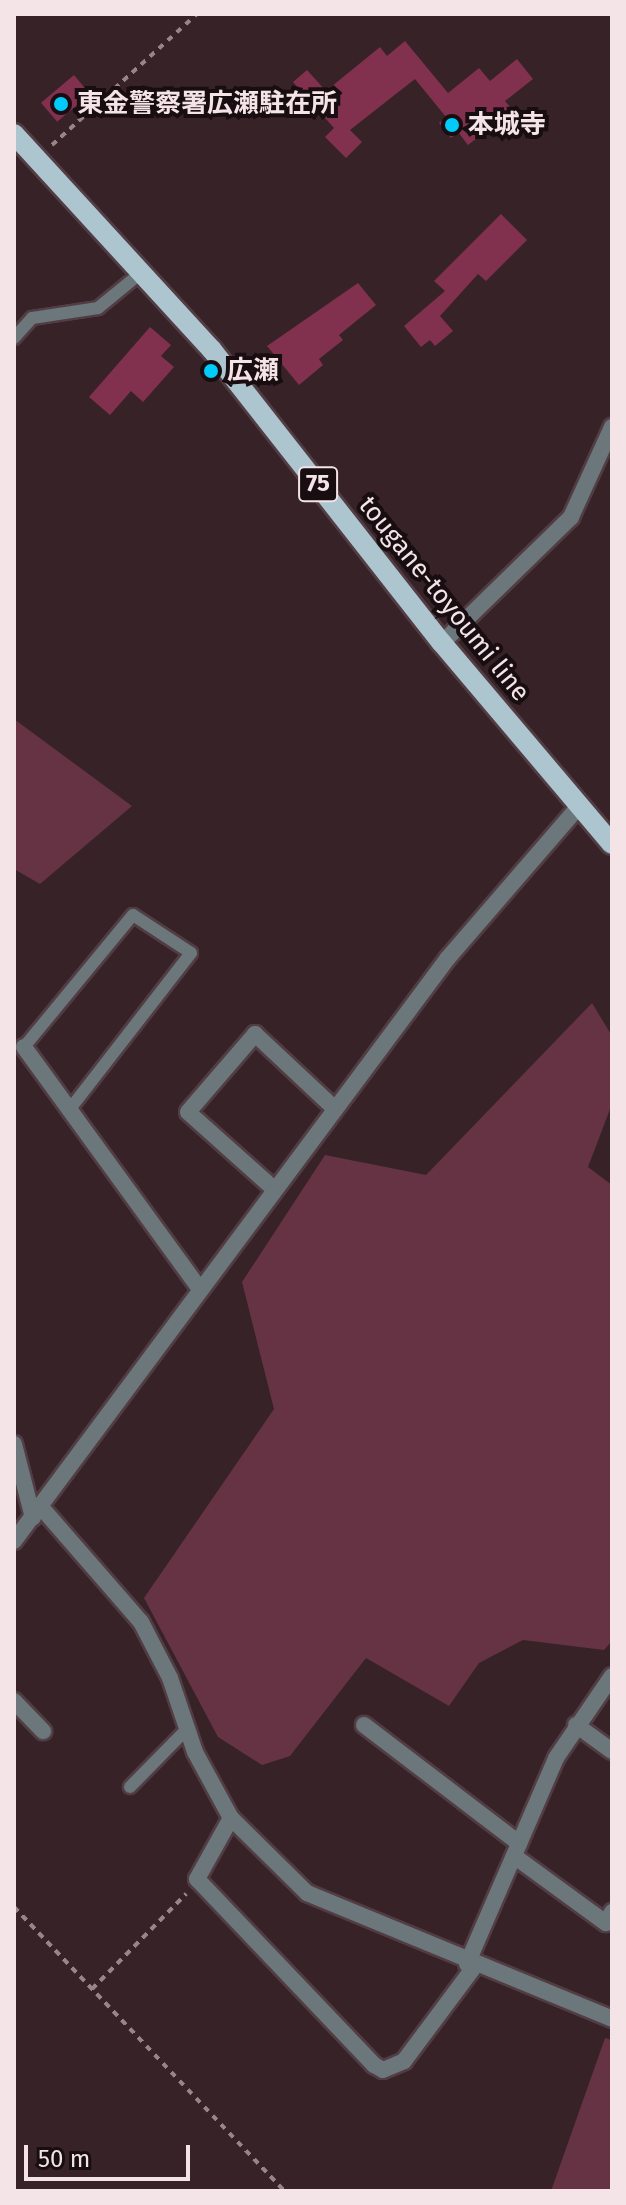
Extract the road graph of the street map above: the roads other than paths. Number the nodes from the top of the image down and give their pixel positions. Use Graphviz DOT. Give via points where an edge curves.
graph roads {
  1 [pos="14,134"];
  2 [pos="142,272"];
  3 [pos="14,338"];
  4 [pos="612,427"];
  5 [pos="442,643"];
  6 [pos="579,806"];
  7 [pos="612,844"];
  8 [pos="24,1047"];
  9 [pos="334,1108"];
  10 [pos="70,1109"];
  11 [pos="274,1189"];
  12 [pos="199,1288"];
  13 [pos="14,1444"];
  14 [pos="37,1512"];
  15 [pos="14,1541"];
  16 [pos="612,1676"];
  17 [pos="14,1701"];
  18 [pos="364,1725"];
  19 [pos="576,1725"];
  20 [pos="186,1730"];
  21 [pos="43,1731"];
  22 [pos="612,1751"];
  23 [pos="130,1787"];
  24 [pos="231,1818"];
  25 [pos="517,1850"];
  26 [pos="612,1912"];
  27 [pos="470,1965"];
  28 [pos="612,2019"];
  1 -- 2 [label="main road, tougane-toyoumi line / 75"];
  2 -- 3 [label="lane" via="98,308 32,318"];
  2 -- 5 [label="main road, tougane-toyoumi line / 75" via="212,350"];
  4 -- 5 [label="street" via="571,517"];
  5 -- 6 [label="main road, tougane-toyoumi line / 75"];
  6 -- 7 [label="main road, tougane-toyoumi line / 75"];
  6 -- 9 [label="street" via="448,958"];
  8 -- 10 [label="street"];
  8 -- 10 [label="lane" via="133,915 191,953"];
  9 -- 11 [label="street"];
  9 -- 11 [label="street" via="255,1034 188,1112"];
  10 -- 12 [label="street"];
  11 -- 12 [label="street"];
  12 -- 14 [label="street"];
  13 -- 14 [label="street"];
  14 -- 15 [label="street"];
  14 -- 20 [label="street" via="141,1622 170,1678"];
  16 -- 19 [label="street"];
  17 -- 21 [label="street"];
  18 -- 25 [label="street"];
  19 -- 22 [label="street"];
  19 -- 25 [label="street"];
  20 -- 23 [label="lane"];
  20 -- 24 [label="street"];
  24 -- 27 [label="street" via="315,1898"];
  24 -- 27 [label="street" via="197,1879 383,2070 404,2061"];
  25 -- 26 [label="street" via="606,1923"];
  25 -- 27 [label="street"];
  27 -- 28 [label="street"];
}
